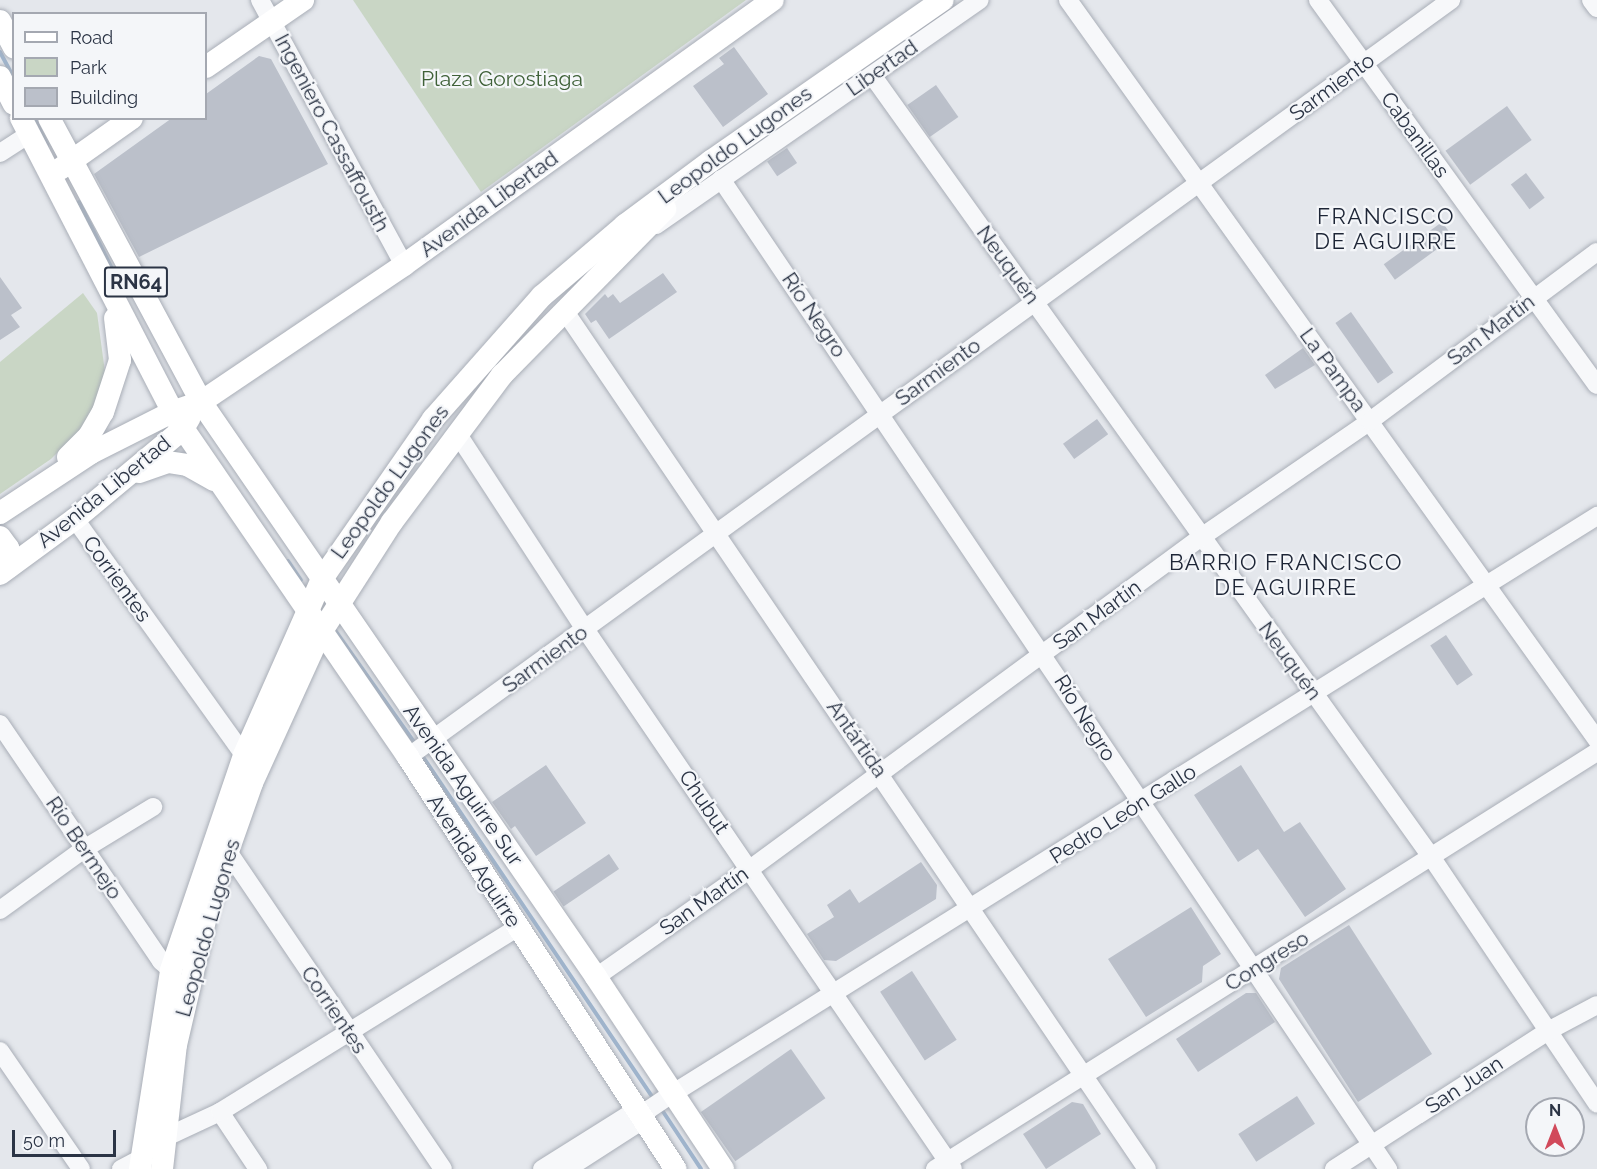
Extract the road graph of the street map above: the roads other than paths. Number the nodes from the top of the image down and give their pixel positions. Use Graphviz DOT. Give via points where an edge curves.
graph roads {
  1 [pos="260,0"];
  2 [pos="303,0"];
  3 [pos="773,0"];
  4 [pos="944,0"];
  5 [pos="980,0"];
  6 [pos="1068,0"];
  7 [pos="1318,0"];
  8 [pos="1451,0"];
  9 [pos="1591,0"];
  10 [pos="1597,8"];
  11 [pos="0,21"];
  12 [pos="272,21"];
  13 [pos="12,43"];
  14 [pos="1363,64"];
  15 [pos="207,67"];
  16 [pos="872,75"];
  17 [pos="0,77"];
  18 [pos="12,100"];
  19 [pos="50,120"];
  20 [pos="129,120"];
  21 [pos="25,126"];
  22 [pos="755,131"];
  23 [pos="0,153"];
  24 [pos="71,161"];
  25 [pos="50,176"];
  26 [pos="721,179"];
  27 [pos="1198,185"];
  28 [pos="635,239"];
  29 [pos="1597,252"];
  30 [pos="404,265"];
  31 [pos="106,281"];
  32 [pos="1534,298"];
  33 [pos="1035,302"];
  34 [pos="564,310"];
  35 [pos="1597,385"];
  36 [pos="201,402"];
  37 [pos="880,413"];
  38 [pos="177,420"];
  39 [pos="1370,421"];
  40 [pos="457,433"];
  41 [pos="121,480"];
  42 [pos="220,484"];
  43 [pos="37,486"];
  44 [pos="0,513"];
  45 [pos="1597,516"];
  46 [pos="75,519"];
  47 [pos="714,535"];
  48 [pos="0,537"];
  49 [pos="1200,538"];
  50 [pos="5,571"];
  51 [pos="322,579"];
  52 [pos="1486,586"];
  53 [pos="339,604"];
  54 [pos="314,625"];
  55 [pos="585,629"];
  56 [pos="1044,653"];
  57 [pos="1315,696"];
  58 [pos="0,724"];
  59 [pos="1597,740"];
  60 [pos="420,749"];
  61 [pos="1597,752"];
  62 [pos="244,755"];
  63 [pos="880,772"];
  64 [pos="1139,803"];
  65 [pos="153,807"];
  66 [pos="84,849"];
  67 [pos="227,850"];
  68 [pos="1432,858"];
  69 [pos="750,869"];
  70 [pos="972,908"];
  71 [pos="0,910"];
  72 [pos="517,928"];
  73 [pos="171,970"];
  74 [pos="1253,970"];
  75 [pos="596,977"];
  76 [pos="833,994"];
  77 [pos="1597,1005"];
  78 [pos="1548,1031"];
  79 [pos="349,1032"];
  80 [pos="0,1051"];
  81 [pos="1084,1077"];
  82 [pos="670,1096"];
  83 [pos="1597,1104"];
  84 [pos="220,1112"];
  85 [pos="642,1113"];
  86 [pos="164,1138"];
  87 [pos="1372,1145"];
  88 [pos="134,1166"];
  89 [pos="945,1166"];
  90 [pos="81,1169"];
  91 [pos="162,1169"];
  92 [pos="258,1169"];
  93 [pos="443,1169"];
  94 [pos="542,1169"];
  95 [pos="567,1169"];
  96 [pos="676,1169"];
  97 [pos="723,1169"];
  98 [pos="1147,1169"];
  99 [pos="1334,1169"];
  100 [pos="1388,1169"];
  1 -- 12 [label="street, Ingeniero Cassaffousth"];
  2 -- 12 [label="main road"];
  3 -- 30 [label="main road, Avenida Libertad"];
  4 -- 22 [label="main road, Leopoldo Lugones"];
  5 -- 16 [label="street, Libertad"];
  6 -- 27 [label="street, La Pampa"];
  7 -- 14 [label="street, Cabanillas"];
  8 -- 14 [label="street, Sarmiento"];
  9 -- 10 [label="street"];
  11 -- 13 [label="main road"];
  12 -- 15 [label="main road"];
  12 -- 30 [label="street, Ingeniero Cassaffousth"];
  14 -- 27 [label="street, Sarmiento"];
  14 -- 32 [label="street, Cabanillas"];
  16 -- 26 [label="street, Libertad"];
  16 -- 33 [label="street, Neuquén"];
  17 -- 18 [label="main road"];
  19 -- 24 [label="main road"];
  20 -- 24 [label="main road"];
  21 -- 23 [label="street"];
  21 -- 25 [label="main road"];
  22 -- 28 [label="main road, Leopoldo Lugones"];
  22 -- 51 [label="main road, Leopoldo Lugones" via="626,225 542,296 433,419"];
  24 -- 25 [label="main road"];
  24 -- 36 [label="main road, RN64"];
  25 -- 31 [label="main road, RN64"];
  26 -- 28 [label="street, Libertad"];
  26 -- 37 [label="street, Río Negro"];
  27 -- 33 [label="street, Sarmiento"];
  27 -- 39 [label="street, La Pampa"];
  28 -- 34 [label="main road, Leopoldo Lugones"];
  29 -- 32 [label="street, San Martín"];
  30 -- 36 [label="main road, Avenida Libertad"];
  31 -- 38 [label="main road, RN64"];
  31 -- 43 [label="main road" via="121,337 120,360 104,412 89,436"];
  32 -- 35 [label="street, Cabanillas"];
  32 -- 39 [label="street, San Martín"];
  33 -- 37 [label="street, Sarmiento"];
  33 -- 49 [label="street, Neuquén"];
  34 -- 40 [label="main road, Leopoldo Lugones" via="502,375"];
  34 -- 47 [label="street, Antártida"];
  36 -- 38 [label="main road, Avenida Libertad"];
  36 -- 51 [label="main road, Avenida Aguirre Sur"];
  37 -- 47 [label="street, Sarmiento"];
  37 -- 56 [label="street, Río Negro"];
  38 -- 41 [label="main road, Avenida Libertad"];
  38 -- 42 [label="main road"];
  38 -- 43 [label="main road, Avenida Libertad"];
  39 -- 49 [label="street, San Martín"];
  39 -- 52 [label="street, La Pampa"];
  40 -- 53 [label="main road, Leopoldo Lugones"];
  40 -- 55 [label="street, Chubut"];
  41 -- 42 [label="main road" via="168,462 187,465"];
  41 -- 46 [label="main road, Avenida Libertad"];
  42 -- 54 [label="main road"];
  43 -- 44 [label="main road, Avenida Libertad"];
  45 -- 52 [label="street, Pedro León Gallo"];
  46 -- 50 [label="main road, Avenida Libertad"];
  46 -- 62 [label="street, Corrientes"];
  47 -- 55 [label="street, Sarmiento"];
  47 -- 63 [label="street, Antártida"];
  48 -- 50 [label="main road" via="8,548"];
  49 -- 56 [label="street, San Martín"];
  49 -- 57 [label="street, Neuquén"];
  51 -- 53 [label="main road, Avenida Aguirre Sur"];
  51 -- 54 [label="main road, Leopoldo Lugones"];
  52 -- 57 [label="street, Pedro León Gallo"];
  52 -- 59 [label="street, La Pampa"];
  53 -- 54 [label="main road, Leopoldo Lugones"];
  53 -- 60 [label="main road, Avenida Aguirre Sur"];
  54 -- 60 [label="main road, Avenida Aguirre"];
  54 -- 62 [label="main road, Leopoldo Lugones" via="266,700"];
  54 -- 67 [label="main road, Leopoldo Lugones"];
  55 -- 60 [label="street, Sarmiento"];
  55 -- 69 [label="street, Chubut"];
  56 -- 63 [label="street, San Martín"];
  56 -- 64 [label="street, Río Negro"];
  57 -- 64 [label="street, Pedro León Gallo"];
  57 -- 68 [label="street, Neuquén"];
  58 -- 66 [label="street, Río Bermejo"];
  60 -- 72 [label="main road, Avenida Aguirre"];
  60 -- 75 [label="main road, Avenida Aguirre Sur"];
  61 -- 68 [label="street, Congreso"];
  62 -- 73 [label="main road, Leopoldo Lugones"];
  63 -- 69 [label="street, San Martín"];
  63 -- 70 [label="street, Antártida"];
  64 -- 70 [label="street, Pedro León Gallo"];
  64 -- 74 [label="street, Río Negro"];
  65 -- 66 [label="street"];
  66 -- 71 [label="street"];
  66 -- 73 [label="street, Río Bermejo"];
  67 -- 79 [label="street, Corrientes"];
  67 -- 86 [label="main road, Leopoldo Lugones" via="189,983"];
  68 -- 74 [label="street, Congreso"];
  68 -- 78 [label="street, Neuquén"];
  69 -- 75 [label="street, San Martín"];
  69 -- 76 [label="street, Chubut"];
  70 -- 76 [label="street, Pedro León Gallo"];
  70 -- 81 [label="street, Antártida"];
  72 -- 79 [label="street"];
  72 -- 85 [label="main road, Avenida Aguirre"];
  73 -- 88 [label="main road, Leopoldo Lugones"];
  74 -- 81 [label="street, Congreso"];
  74 -- 87 [label="street, Río Negro"];
  75 -- 82 [label="main road, Avenida Aguirre Sur"];
  76 -- 82 [label="street, Pedro León Gallo"];
  76 -- 89 [label="street, Chubut"];
  77 -- 78 [label="street, San Juan"];
  78 -- 83 [label="street, Neuquén"];
  78 -- 87 [label="street, San Juan"];
  79 -- 84 [label="street"];
  79 -- 93 [label="street, Corrientes"];
  80 -- 90 [label="street"];
  81 -- 89 [label="street, Congreso"];
  81 -- 98 [label="street, Antártida"];
  82 -- 85 [label="street, Pedro León Gallo"];
  82 -- 97 [label="main road, Avenida Aguirre Sur"];
  84 -- 86 [label="street"];
  84 -- 92 [label="street"];
  85 -- 94 [label="street, Pedro León Gallo"];
  85 -- 95 [label="street, Pedro León Gallo"];
  85 -- 96 [label="main road"];
  86 -- 91 [label="main road, Leopoldo Lugones"];
  87 -- 99 [label="street, San Juan"];
  87 -- 100 [label="street, Río Negro"];
}
